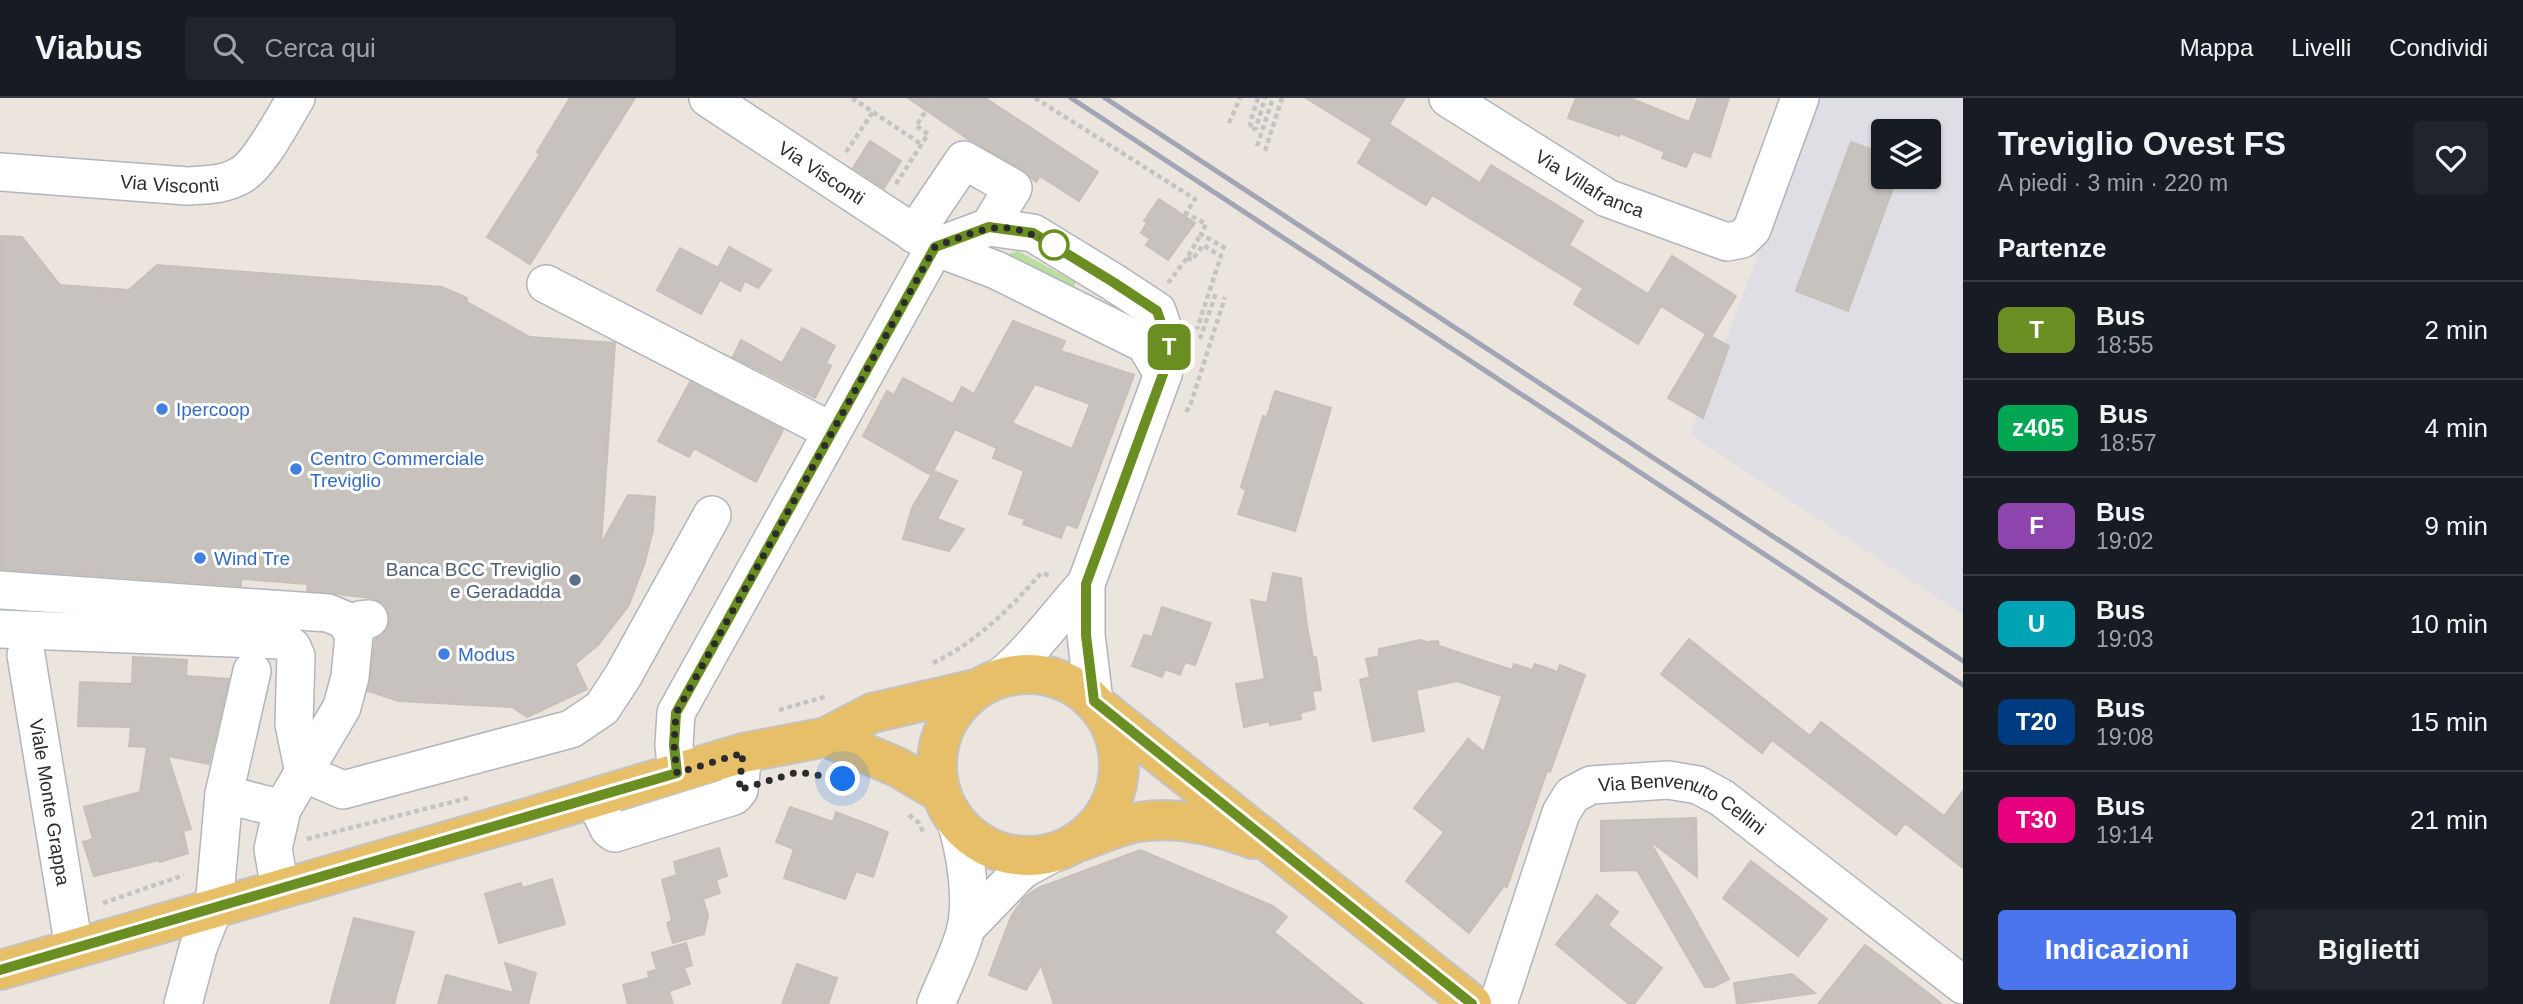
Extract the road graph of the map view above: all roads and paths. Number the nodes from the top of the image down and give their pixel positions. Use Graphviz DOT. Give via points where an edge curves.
graph roads {
  1 [pos="296,98"];
  2 [pos="708,98"];
  3 [pos="852,98"];
  4 [pos="934,98"];
  5 [pos="1035,98"];
  6 [pos="1240,98"];
  7 [pos="1258,98"];
  8 [pos="1265,98"];
  9 [pos="1273,98"];
  10 [pos="1282,98"];
  11 [pos="1448,98"];
  12 [pos="1800,98"];
  13 [pos="873,112"];
  14 [pos="1229,123"];
  15 [pos="921,144"];
  16 [pos="1257,146"];
  17 [pos="834,147"];
  18 [pos="1265,151"];
  19 [pos="0,172"];
  20 [pos="895,186"];
  21 [pos="1003,228"];
  22 [pos="1201,234"];
  23 [pos="925,240"];
  24 [pos="1228,250"];
  25 [pos="996,270"];
  26 [pos="546,285"];
  27 [pos="1216,293"];
  28 [pos="1225,298"];
  29 [pos="1163,374"];
  30 [pos="1184,415"];
  31 [pos="831,431"];
  32 [pos="712,515"];
  33 [pos="1086,584"];
  34 [pos="0,590"];
  35 [pos="0,629"];
  36 [pos="26,655"];
  37 [pos="251,671"];
  38 [pos="988,683"];
  39 [pos="1096,703"];
  40 [pos="825,737"];
  41 [pos="743,753"];
  42 [pos="304,773"];
  43 [pos="677,773"];
  44 [pos="224,794"];
  45 [pos="594,798"];
  46 [pos="282,809"];
  47 [pos="902,809"];
  48 [pos="942,819"];
  49 [pos="1067,847"];
  50 [pos="1274,847"];
  51 [pos="193,872"];
  52 [pos="280,889"];
  53 [pos="214,907"];
  54 [pos="966,928"];
  55 [pos="71,932"];
  56 [pos="0,970"];
  57 [pos="1963,985"];
  58 [pos="183,1004"];
  59 [pos="936,1004"];
  60 [pos="1472,1004"];
  61 [pos="1498,1004"];
  1 -- 19 [label="street, Via Visconti" via="267,146 243,174 217,184 187,186"];
  2 -- 23 [label="street, Via Visconti"];
  3 -- 13 [label="path"];
  4 -- 15 [label="path" via="916,126 928,134"];
  5 -- 22 [label="path" via="1195,199 1186,213 1206,225"];
  6 -- 14 [label="path"];
  7 -- 8 [label="path" via="1252,130"];
  9 -- 16 [label="path"];
  10 -- 18 [label="path"];
  11 -- 12 [label="street, Via Villafranca" via="1607,198 1727,242 1742,239 1752,229"];
  13 -- 15 [label="path"];
  13 -- 17 [label="path" via="845,154"];
  15 -- 20 [label="path"];
  21 -- 23 [label="street"];
  21 -- 23 [label="street" via="1013,188 964,160"];
  21 -- 25 [label="street" via="993,253"];
  21 -- 29 [label="street" via="1033,233 1157,311 1169,346"];
  22 -- 24 [label="path"];
  22 -- 27 [label="path" via="1187,258 1192,260 1203,245 1221,256 1195,344"];
  23 -- 25 [label="street, Via Visconti"];
  23 -- 31 [label="street"];
  25 -- 29 [label="street, Via Visconti" via="1145,344"];
  26 -- 31 [label="street"];
  28 -- 30 [label="path"];
  29 -- 33 [label="street"];
  31 -- 43 [label="street" via="676,713"];
  32 -- 42 [label="street" via="602,708 571,729 343,790"];
  33 -- 38 [label="street" via="1023,659"];
  33 -- 39 [label="street" via="1086,635"];
  34 -- 42 [label="street" via="328,613 363,627 342,707"];
  35 -- 42 [label="street" via="282,640 296,656 294,724"];
  36 -- 55 [label="street, Viale Monte Grappa"];
  37 -- 44 [label="street"];
  38 -- 39 [label="main road" via="1023,673 1047,675 1074,685"];
  38 -- 40 [label="main road" via="872,713"];
  38 -- 48 [label="main road" via="952,714 941,736 937,766"];
  39 -- 49 [label="main road" via="1117,744 1119,773 1112,801 1097,825"];
  39 -- 50 [label="main road"];
  40 -- 41 [label="main road"];
  40 -- 48 [label="main road" via="897,767"];
  41 -- 43 [label="main road"];
  41 -- 45 [label="street" via="739,790 734,796 615,833"];
  42 -- 46 [label="street"];
  43 -- 45 [label="main road"];
  44 -- 46 [label="street"];
  44 -- 53 [label="street"];
  45 -- 52 [label="main road"];
  46 -- 52 [label="street" via="273,849"];
  47 -- 48 [label="path" via="919,823"];
  48 -- 49 [label="main road" via="998,851 1028,856"];
  48 -- 54 [label="street" via="965,854"];
  49 -- 50 [label="main road" via="1138,822 1183,820 1221,827"];
  49 -- 54 [label="street" via="1022,870"];
  50 -- 60 [label="main road"];
  51 -- 55 [label="path"];
  52 -- 53 [label="main road"];
  53 -- 55 [label="main road"];
  53 -- 58 [label="street"];
  54 -- 59 [label="street"];
  55 -- 56 [label="main road"];
  57 -- 61 [label="street, Via Benvenuto Cellini" via="1722,798 1698,785 1668,780 1591,785 1572,795 1561,813"];
}
